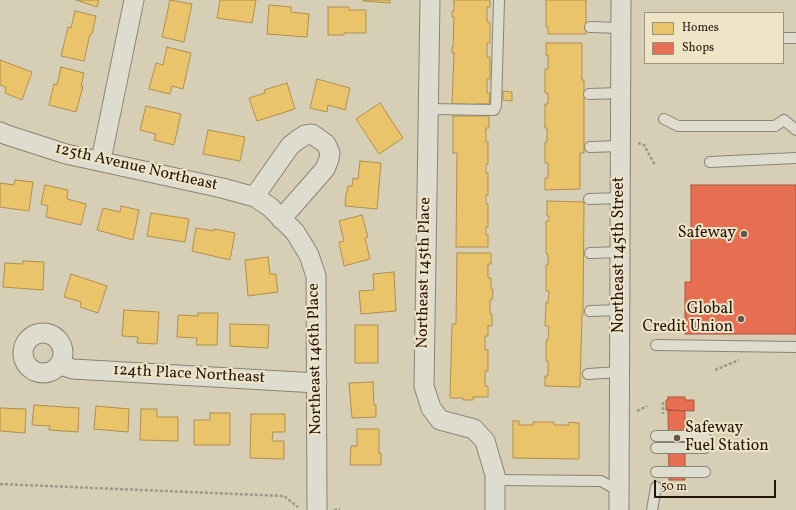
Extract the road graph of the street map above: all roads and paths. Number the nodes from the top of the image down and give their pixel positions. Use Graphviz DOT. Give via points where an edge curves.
graph roads {
  1 [pos="134,0"];
  2 [pos="430,0"];
  3 [pos="499,0"];
  4 [pos="621,0"];
  5 [pos="590,27"];
  6 [pos="621,28"];
  7 [pos="784,38"];
  8 [pos="796,38"];
  9 [pos="621,93"];
  10 [pos="589,94"];
  11 [pos="428,110"];
  12 [pos="664,119"];
  13 [pos="796,130"];
  14 [pos="0,132"];
  15 [pos="621,141"];
  16 [pos="590,147"];
  17 [pos="796,158"];
  18 [pos="101,160"];
  19 [pos="710,162"];
  20 [pos="655,165"];
  21 [pos="254,197"];
  22 [pos="620,198"];
  23 [pos="589,199"];
  24 [pos="276,213"];
  25 [pos="620,252"];
  26 [pos="590,253"];
  27 [pos="620,310"];
  28 [pos="590,311"];
  29 [pos="656,345"];
  30 [pos="796,347"];
  31 [pos="739,360"];
  32 [pos="60,365"];
  33 [pos="714,370"];
  34 [pos="620,372"];
  35 [pos="588,374"];
  36 [pos="317,383"];
  37 [pos="663,402"];
  38 [pos="647,406"];
  39 [pos="636,412"];
  40 [pos="663,414"];
  41 [pos="656,433"];
  42 [pos="705,433"];
  43 [pos="656,451"];
  44 [pos="705,451"];
  45 [pos="705,468"];
  46 [pos="656,469"];
  47 [pos="495,480"];
  48 [pos="0,484"];
  49 [pos="656,487"];
  50 [pos="619,491"];
  51 [pos="298,506"];
  52 [pos="317,510"];
  53 [pos="334,510"];
  54 [pos="340,510"];
  55 [pos="495,510"];
  56 [pos="619,510"];
  57 [pos="652,510"];
  1 -- 18 [label="street"];
  2 -- 11 [label="street, Northeast 145th Place"];
  3 -- 11 [label="lane" via="494,110"];
  4 -- 6 [label="street, Northeast 145th Street"];
  5 -- 6 [label="lane"];
  6 -- 9 [label="street, Northeast 145th Street"];
  7 -- 8 [label="lane"];
  9 -- 10 [label="lane"];
  9 -- 15 [label="street, Northeast 145th Street"];
  11 -- 47 [label="street, Northeast 145th Place" via="424,386 431,408 440,420 474,429 485,442"];
  12 -- 13 [label="lane" via="678,126 775,126 784,120"];
  14 -- 18 [label="street, 125th Avenue Northeast" via="66,154"];
  15 -- 16 [label="lane"];
  15 -- 20 [label="path" via="644,145"];
  15 -- 22 [label="street, Northeast 145th Street"];
  17 -- 19 [label="lane"];
  18 -- 21 [label="street, 125th Avenue Northeast"];
  21 -- 24 [label="street, 125th Avenue Northeast"];
  21 -- 24 [label="street" via="296,141 312,134 326,144 330,153 325,169"];
  22 -- 23 [label="lane"];
  22 -- 25 [label="street, Northeast 145th Street"];
  24 -- 36 [label="street, Northeast 146th Place" via="295,232 309,255 316,276"];
  25 -- 26 [label="lane"];
  25 -- 27 [label="street, Northeast 145th Street"];
  27 -- 28 [label="lane"];
  27 -- 34 [label="street, Northeast 145th Street"];
  29 -- 30 [label="lane"];
  31 -- 33 [label="path"];
  32 -- 36 [label="street, 124th Place Northeast" via="73,369"];
  34 -- 35 [label="lane"];
  34 -- 50 [label="street, Northeast 145th Street"];
  36 -- 52 [label="street, Northeast 146th Place"];
  37 -- 40 [label="path"];
  38 -- 39 [label="path"];
  41 -- 42 [label="lane"];
  43 -- 44 [label="lane"];
  45 -- 46 [label="lane"];
  47 -- 50 [label="lane" via="601,481"];
  47 -- 55 [label="street, Northeast 145th Place"];
  48 -- 51 [label="path" via="284,496"];
  49 -- 57 [label="lane"];
  50 -- 56 [label="street, Northeast 145th Street"];
  53 -- 54 [label="path"];
}
